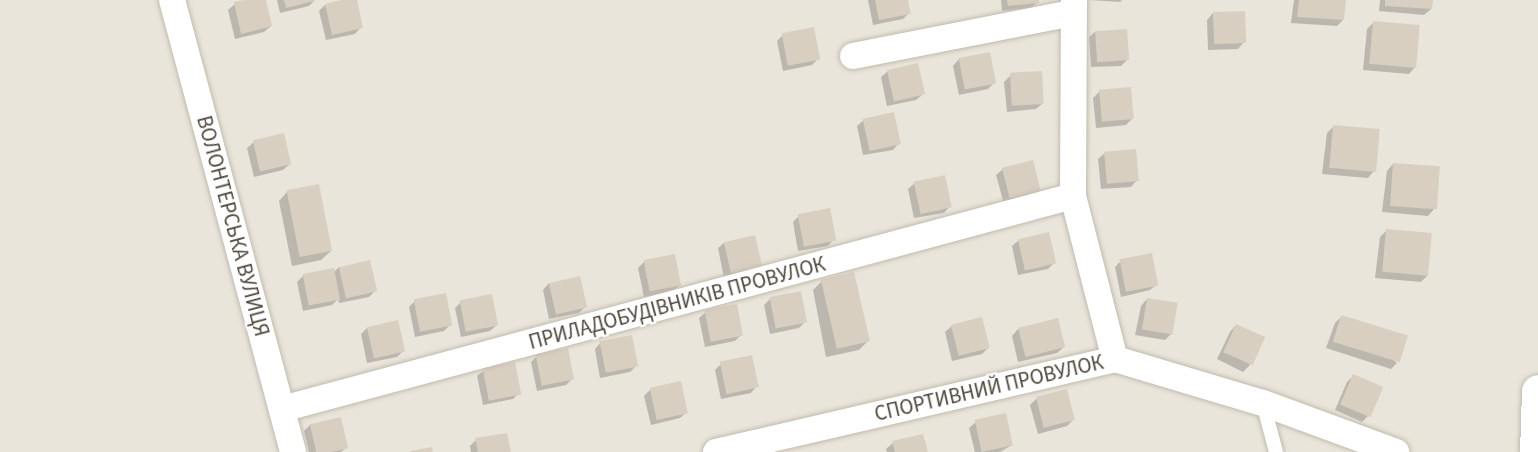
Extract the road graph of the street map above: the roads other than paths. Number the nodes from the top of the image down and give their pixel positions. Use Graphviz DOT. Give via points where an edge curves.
graph roads {
  1 [pos="172,0"];
  2 [pos="1074,7"];
  3 [pos="853,56"];
  4 [pos="1073,196"];
  5 [pos="1114,359"];
  6 [pos="1538,391"];
  7 [pos="1263,403"];
  8 [pos="282,409"];
  9 [pos="293,452"];
  10 [pos="716,452"];
  11 [pos="1276,452"];
  12 [pos="1396,452"];
  13 [pos="1536,452"];
  1 -- 8 [label="street, ВОЛОНТЕРСЬКА ВУЛИЦЯ"];
  2 -- 3 [label="street"];
  2 -- 4 [label="street"];
  4 -- 5 [label="street"];
  4 -- 8 [label="street, ПРИЛАДОБУДІВНИКІВ ПРОВУЛОК"];
  5 -- 7 [label="street, СПОРТИВНИЙ ПРОВУЛОК"];
  5 -- 10 [label="street, СПОРТИВНИЙ ПРОВУЛОК"];
  6 -- 13 [label="street"];
  7 -- 11 [label="lane"];
  7 -- 12 [label="street, СПОРТИВНИЙ ПРОВУЛОК"];
  8 -- 9 [label="street, ВОЛОНТЕРСЬКА ВУЛИЦЯ"];
}
